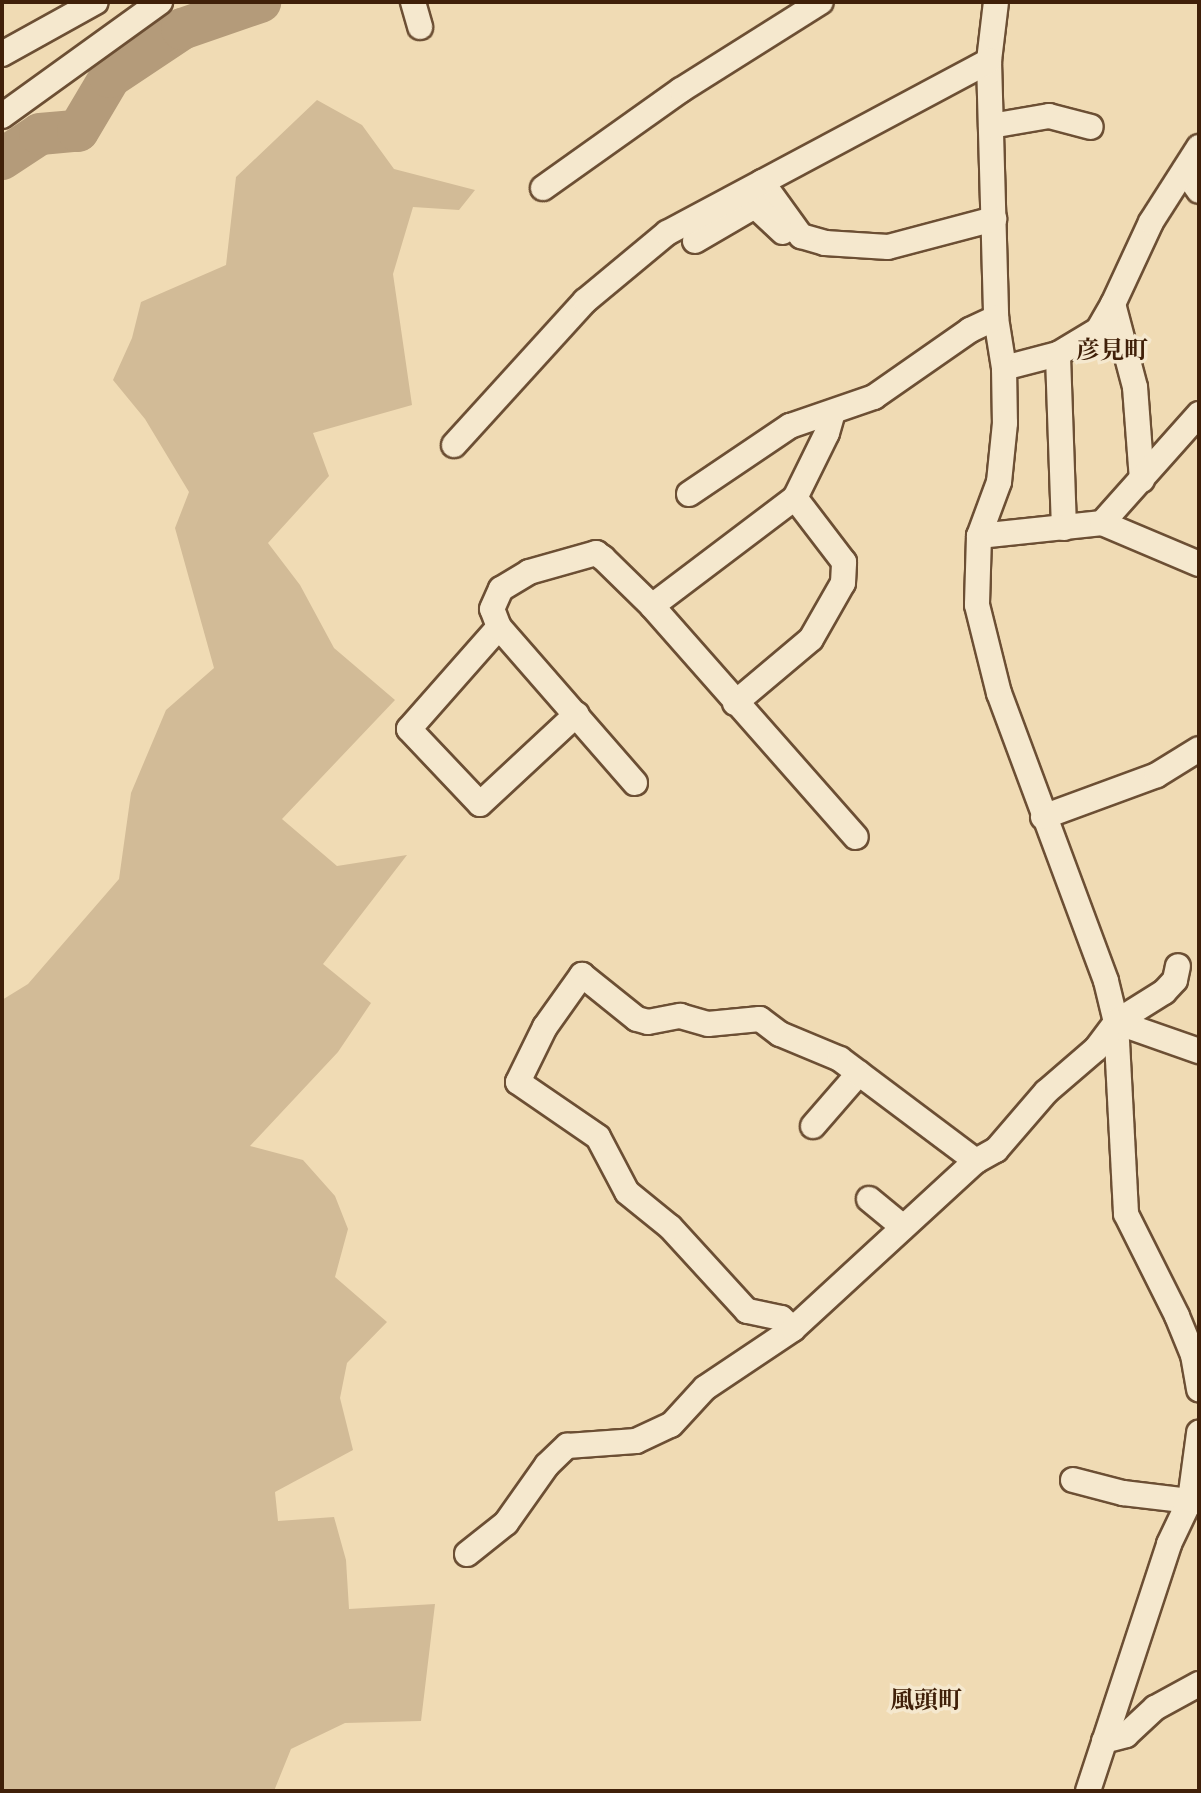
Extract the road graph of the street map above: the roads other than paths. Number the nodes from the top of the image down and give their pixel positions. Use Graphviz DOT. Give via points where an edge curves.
graph roads {
  1 [pos="96,2"];
  2 [pos="160,2"];
  3 [pos="413,2"];
  4 [pos="821,2"];
  5 [pos="996,2"];
  6 [pos="420,27"];
  7 [pos="2,54"];
  8 [pos="989,61"];
  9 [pos="2,116"];
  10 [pos="991,126"];
  11 [pos="1091,127"];
  12 [pos="1199,147"];
  13 [pos="1185,171"];
  14 [pos="762,182"];
  15 [pos="543,188"];
  16 [pos="1199,191"];
  17 [pos="993,219"];
  18 [pos="801,236"];
  19 [pos="695,241"];
  20 [pos="1113,304"];
  21 [pos="996,318"];
  22 [pos="1058,354"];
  23 [pos="1004,368"];
  24 [pos="1199,414"];
  25 [pos="832,415"];
  26 [pos="454,445"];
  27 [pos="1142,480"];
  28 [pos="689,494"];
  29 [pos="795,498"];
  30 [pos="1102,523"];
  31 [pos="1065,528"];
  32 [pos="979,536"];
  33 [pos="1199,564"];
  34 [pos="652,606"];
  35 [pos="499,627"];
  36 [pos="735,703"];
  37 [pos="576,714"];
  38 [pos="1199,749"];
  39 [pos="635,783"];
  40 [pos="1043,817"];
  41 [pos="856,837"];
  42 [pos="1178,966"];
  43 [pos="1116,1022"];
  44 [pos="1199,1051"];
  45 [pos="859,1073"];
  46 [pos="813,1126"];
  47 [pos="976,1161"];
  48 [pos="869,1199"];
  49 [pos="903,1227"];
  50 [pos="793,1329"];
  51 [pos="1199,1389"];
  52 [pos="1199,1433"];
  53 [pos="1073,1480"];
  54 [pos="1194,1501"];
  55 [pos="467,1554"];
  56 [pos="1199,1684"];
  57 [pos="1104,1741"];
  58 [pos="1088,1791"];
  1 -- 7 [label="street"];
  2 -- 9 [label="street"];
  3 -- 6 [label="street"];
  4 -- 15 [label="street" via="681,90"];
  5 -- 8 [label="street"];
  8 -- 10 [label="street"];
  8 -- 14 [label="street"];
  10 -- 11 [label="street" via="1049,116"];
  10 -- 17 [label="street"];
  12 -- 13 [label="street"];
  13 -- 16 [label="street"];
  13 -- 20 [label="street" via="1151,222"];
  14 -- 18 [label="street"];
  14 -- 26 [label="street" via="667,233 584,301"];
  17 -- 18 [label="street" via="888,247 825,243"];
  17 -- 21 [label="street"];
  18 -- 19 [label="street" via="783,232 755,206"];
  20 -- 22 [label="street" via="1098,330"];
  20 -- 27 [label="street" via="1135,387"];
  21 -- 23 [label="street"];
  21 -- 25 [label="street" via="960,336 874,397"];
  22 -- 23 [label="street"];
  22 -- 31 [label="street"];
  23 -- 32 [label="street" via="999,482"];
  24 -- 27 [label="street"];
  25 -- 28 [label="street" via="790,426"];
  25 -- 29 [label="street"];
  27 -- 30 [label="street"];
  29 -- 34 [label="street"];
  29 -- 36 [label="street" via="844,562 843,583 811,639"];
  30 -- 31 [label="street"];
  30 -- 33 [label="street"];
  31 -- 32 [label="street"];
  32 -- 40 [label="street" via="975,579 982,636"];
  34 -- 35 [label="street" via="596,553 529,572 501,589 492,609"];
  34 -- 36 [label="street"];
  35 -- 37 [label="street"];
  35 -- 37 [label="street" via="409,729 480,804"];
  36 -- 41 [label="street"];
  37 -- 39 [label="street"];
  38 -- 40 [label="street" via="1157,775"];
  40 -- 43 [label="street" via="1106,981"];
  42 -- 43 [label="street" via="1175,980 1164,992"];
  43 -- 44 [label="street"];
  43 -- 47 [label="street" via="1096,1049 1046,1092 996,1150"];
  43 -- 51 [label="street" via="1126,1214 1177,1316 1193,1355"];
  45 -- 46 [label="street"];
  45 -- 47 [label="street"];
  45 -- 50 [label="street" via="760,1019 708,1024 680,1016 648,1022 637,1019 582,975 545,1027 518,1082 598,1137 627,1192 670,1227 747,1311 781,1318"];
  47 -- 49 [label="street"];
  48 -- 49 [label="street"];
  49 -- 50 [label="street"];
  50 -- 55 [label="street" via="705,1388 671,1425 636,1441 567,1446 547,1465 506,1523"];
  52 -- 54 [label="street"];
  53 -- 54 [label="street" via="1123,1493"];
  54 -- 57 [label="street" via="1169,1544"];
  56 -- 57 [label="street" via="1156,1708 1126,1735"];
  57 -- 58 [label="street"];
}
